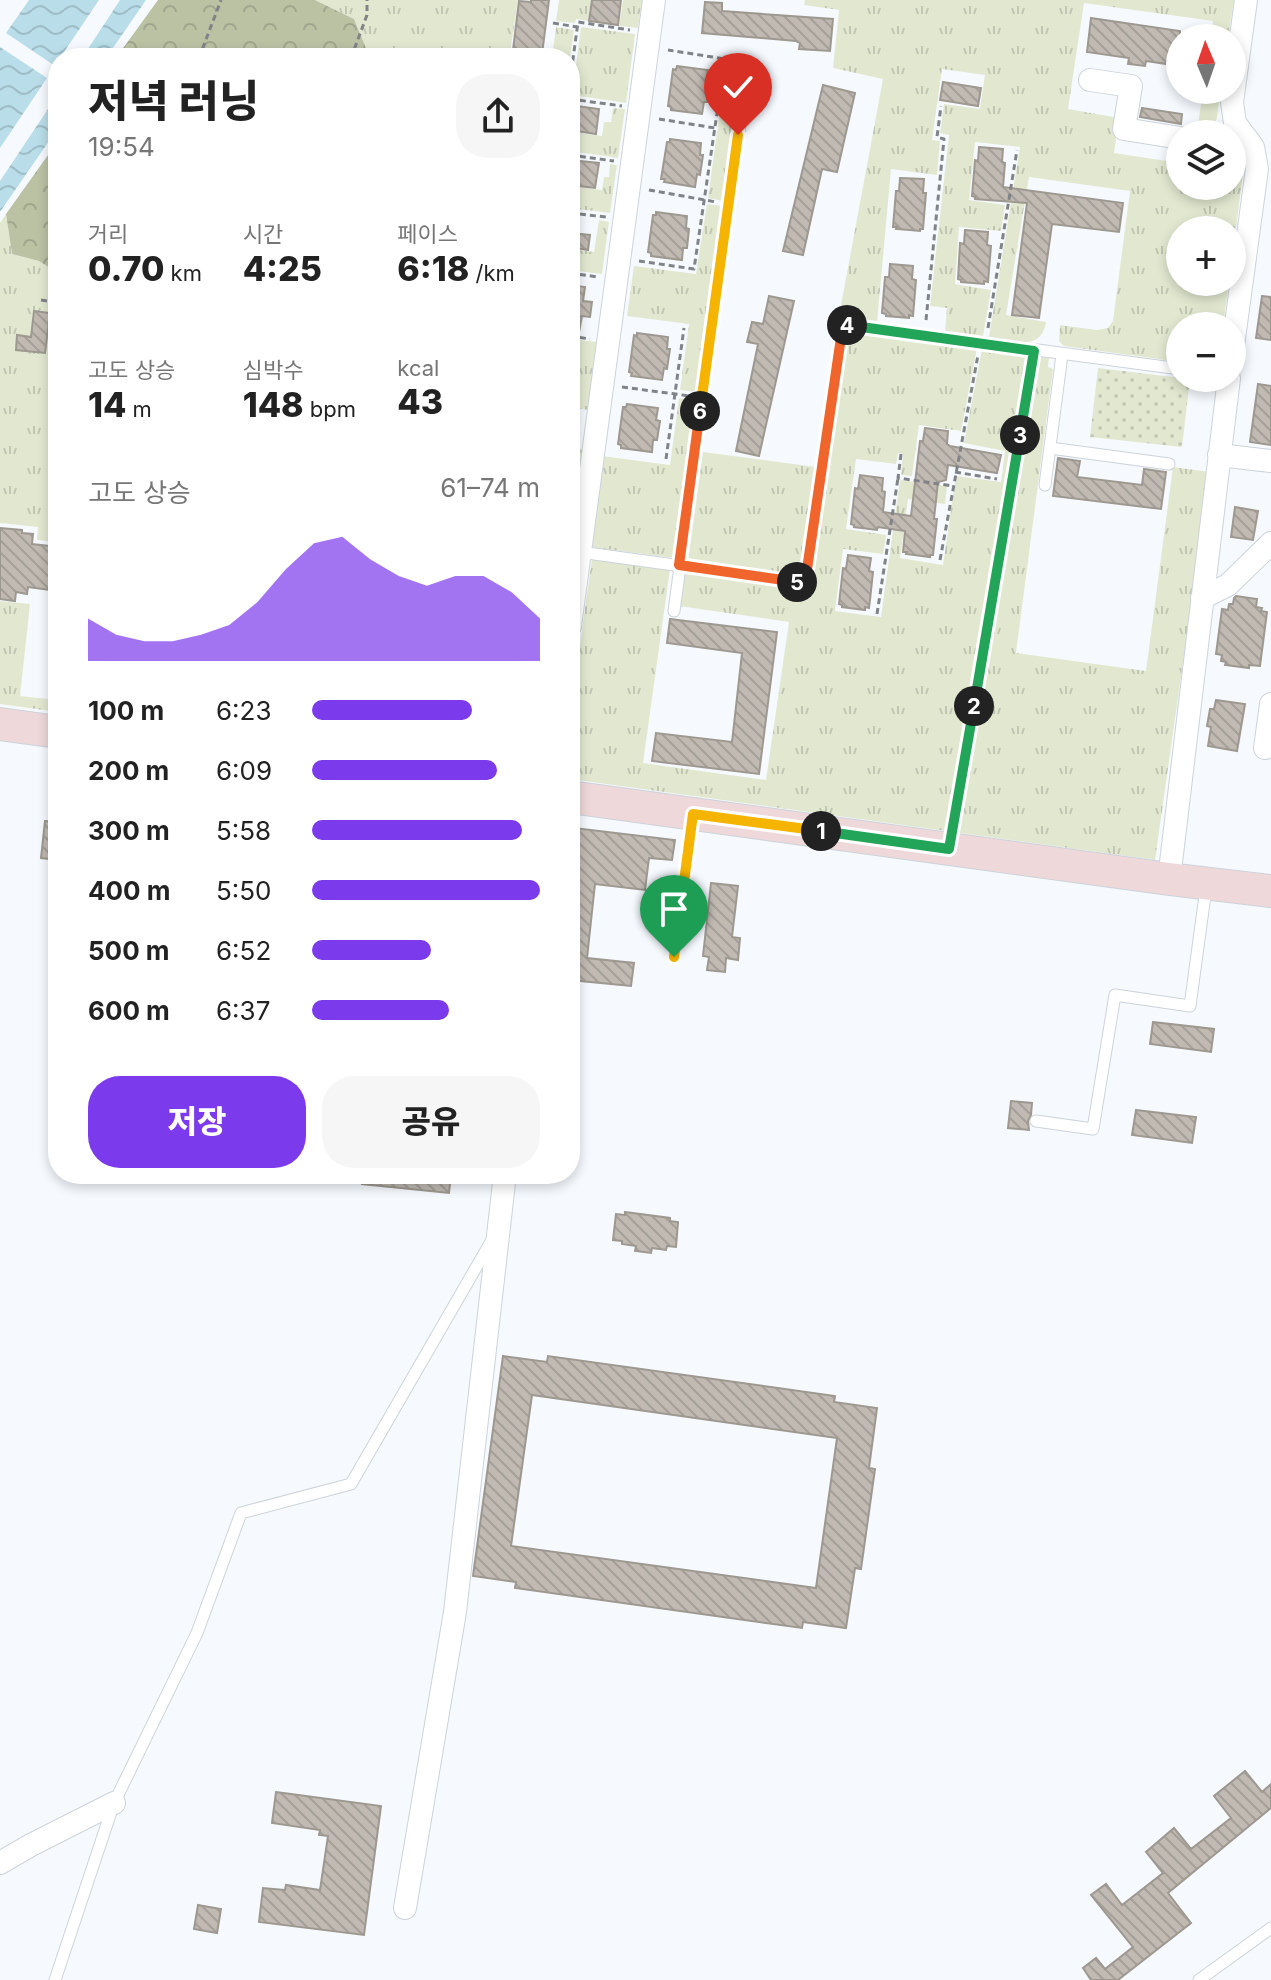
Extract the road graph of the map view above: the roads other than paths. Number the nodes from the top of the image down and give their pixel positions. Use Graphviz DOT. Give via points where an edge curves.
graph roads {
  1 [pos="654,0"];
  2 [pos="1246,0"];
  3 [pos="748,66"];
  4 [pos="1090,80"];
  5 [pos="1235,120"];
  6 [pos="1166,136"];
  7 [pos="1246,144"];
  8 [pos="1238,312"];
  9 [pos="1062,355"];
  10 [pos="1166,367"];
  11 [pos="1227,392"];
  12 [pos="1050,448"];
  13 [pos="1219,455"];
  14 [pos="1271,461"];
  15 [pos="1169,464"];
  16 [pos="1045,485"];
  17 [pos="1271,543"];
  18 [pos="580,552"];
  19 [pos="679,565"];
  20 [pos="1202,598"];
  21 [pos="674,611"];
  22 [pos="1271,704"];
  23 [pos="0,724"];
  24 [pos="48,731"];
  25 [pos="1265,748"];
  26 [pos="580,798"];
  27 [pos="693,814"];
  28 [pos="1169,879"];
  29 [pos="1206,883"];
  30 [pos="1271,891"];
  31 [pos="674,957"];
  32 [pos="1036,1121"];
  33 [pos="504,1184"];
  34 [pos="500,1227"];
  35 [pos="114,1803"];
  36 [pos="0,1863"];
  37 [pos="405,1908"];
  38 [pos="1271,1928"];
  39 [pos="55,1980"];
  40 [pos="1199,1980"];
  1 -- 18 [label="street"];
  2 -- 5 [label="street" via="1232,102"];
  3 -- 19 [label="lane"];
  4 -- 6 [label="street" via="1131,86 1124,129"];
  7 -- 8 [label="street" via="1253,147 1257,169"];
  9 -- 10 [label="lane"];
  9 -- 12 [label="lane"];
  9 -- 19 [label="lane" via="843,324 805,583"];
  11 -- 13 [label="street"];
  12 -- 15 [label="lane"];
  12 -- 16 [label="lane"];
  13 -- 14 [label="street"];
  13 -- 20 [label="street"];
  17 -- 20 [label="street" via="1228,585"];
  18 -- 19 [label="lane"];
  19 -- 21 [label="lane"];
  20 -- 28 [label="street"];
  22 -- 25 [label="street"];
  23 -- 24 [label="street"];
  26 -- 27 [label="street"];
  27 -- 28 [label="street"];
  27 -- 31 [label="lane"];
  28 -- 29 [label="street"];
  29 -- 30 [label="street"];
  29 -- 32 [label="lane" via="1190,1006 1115,995 1093,1129"];
  33 -- 34 [label="street"];
  34 -- 35 [label="lane" via="351,1484 241,1513 197,1633"];
  34 -- 37 [label="street" via="455,1612"];
  35 -- 36 [label="street"];
  35 -- 39 [label="lane"];
  38 -- 40 [label="lane"];
}
